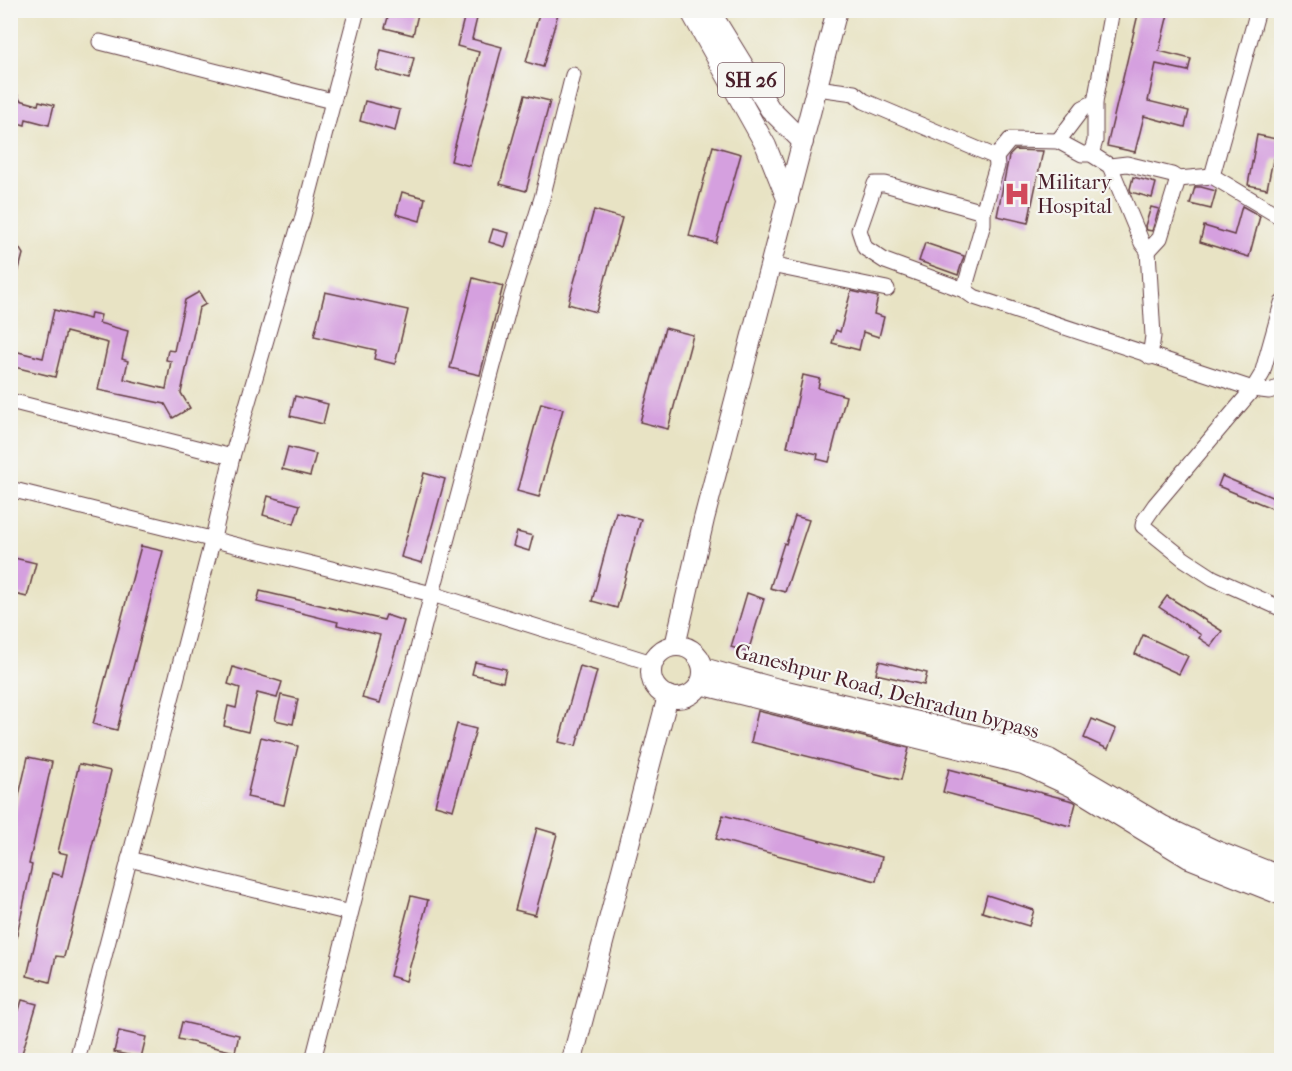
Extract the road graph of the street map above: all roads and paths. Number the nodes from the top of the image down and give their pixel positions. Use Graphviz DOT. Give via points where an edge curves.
graph roads {
  1 [pos="357,10"];
  2 [pos="690,10"];
  3 [pos="710,10"];
  4 [pos="837,10"];
  5 [pos="1112,10"];
  6 [pos="1258,10"];
  7 [pos="100,42"];
  8 [pos="573,75"];
  9 [pos="817,88"];
  10 [pos="332,101"];
  11 [pos="1095,102"];
  12 [pos="1058,141"];
  13 [pos="803,142"];
  14 [pos="1091,154"];
  15 [pos="996,157"];
  16 [pos="1110,166"];
  17 [pos="1212,176"];
  18 [pos="1179,178"];
  19 [pos="788,201"];
  20 [pos="983,212"];
  21 [pos="1281,218"];
  22 [pos="1148,250"];
  23 [pos="771,265"];
  24 [pos="887,289"];
  25 [pos="964,290"];
  26 [pos="1281,303"];
  27 [pos="1150,357"];
  28 [pos="1281,387"];
  29 [pos="1253,389"];
  30 [pos="10,401"];
  31 [pos="232,457"];
  32 [pos="10,489"];
  33 [pos="213,538"];
  34 [pos="432,594"];
  35 [pos="1280,608"];
  36 [pos="675,646"];
  37 [pos="652,663"];
  38 [pos="702,676"];
  39 [pos="668,696"];
  40 [pos="129,859"];
  41 [pos="1281,877"];
  42 [pos="1281,895"];
  43 [pos="350,913"];
  44 [pos="77,1060"];
  45 [pos="313,1060"];
  46 [pos="572,1060"];
  1 -- 10 [label="street"];
  2 -- 19 [label="main road" via="766,146"];
  3 -- 13 [label="main road, SH 26" via="770,109"];
  4 -- 9 [label="main road"];
  5 -- 11 [label="street"];
  6 -- 17 [label="street"];
  7 -- 10 [label="street"];
  8 -- 34 [label="street"];
  9 -- 13 [label="main road"];
  9 -- 15 [label="street" via="854,93 864,101"];
  10 -- 31 [label="street" via="301,224"];
  11 -- 12 [label="street" via="1083,108"];
  11 -- 14 [label="street"];
  12 -- 14 [label="street" via="1082,154"];
  12 -- 15 [label="street" via="1010,140"];
  13 -- 19 [label="main road"];
  14 -- 16 [label="street"];
  15 -- 20 [label="street" via="997,166"];
  16 -- 18 [label="street" via="1127,164"];
  16 -- 22 [label="street"];
  17 -- 18 [label="street"];
  17 -- 21 [label="street"];
  18 -- 22 [label="street" via="1160,238"];
  19 -- 23 [label="main road"];
  20 -- 25 [label="street"];
  20 -- 25 [label="street" via="875,184 860,230 865,248 885,261"];
  22 -- 27 [label="street" via="1153,336"];
  23 -- 24 [label="street"];
  23 -- 36 [label="main road"];
  25 -- 27 [label="street" via="974,297"];
  26 -- 29 [label="street" via="1262,374"];
  27 -- 29 [label="street"];
  28 -- 29 [label="street" via="1269,391"];
  29 -- 35 [label="street" via="1155,505 1143,525 1214,578"];
  30 -- 31 [label="street"];
  31 -- 33 [label="street"];
  32 -- 33 [label="street"];
  33 -- 34 [label="street"];
  33 -- 40 [label="street"];
  34 -- 37 [label="street"];
  34 -- 43 [label="street"];
  36 -- 37 [label="main road" via="663,649"];
  36 -- 38 [label="main road" via="696,653"];
  37 -- 39 [label="main road" via="652,680"];
  38 -- 39 [label="main road" via="688,696"];
  38 -- 41 [label="main road, Ganeshpur Road, Dehradun bypass" via="778,689 999,741 1049,759 1163,826"];
  38 -- 42 [label="main road" via="1023,764 1073,787 1189,858"];
  39 -- 46 [label="main road"];
  40 -- 43 [label="street"];
  40 -- 44 [label="street"];
  43 -- 45 [label="street"];
}
